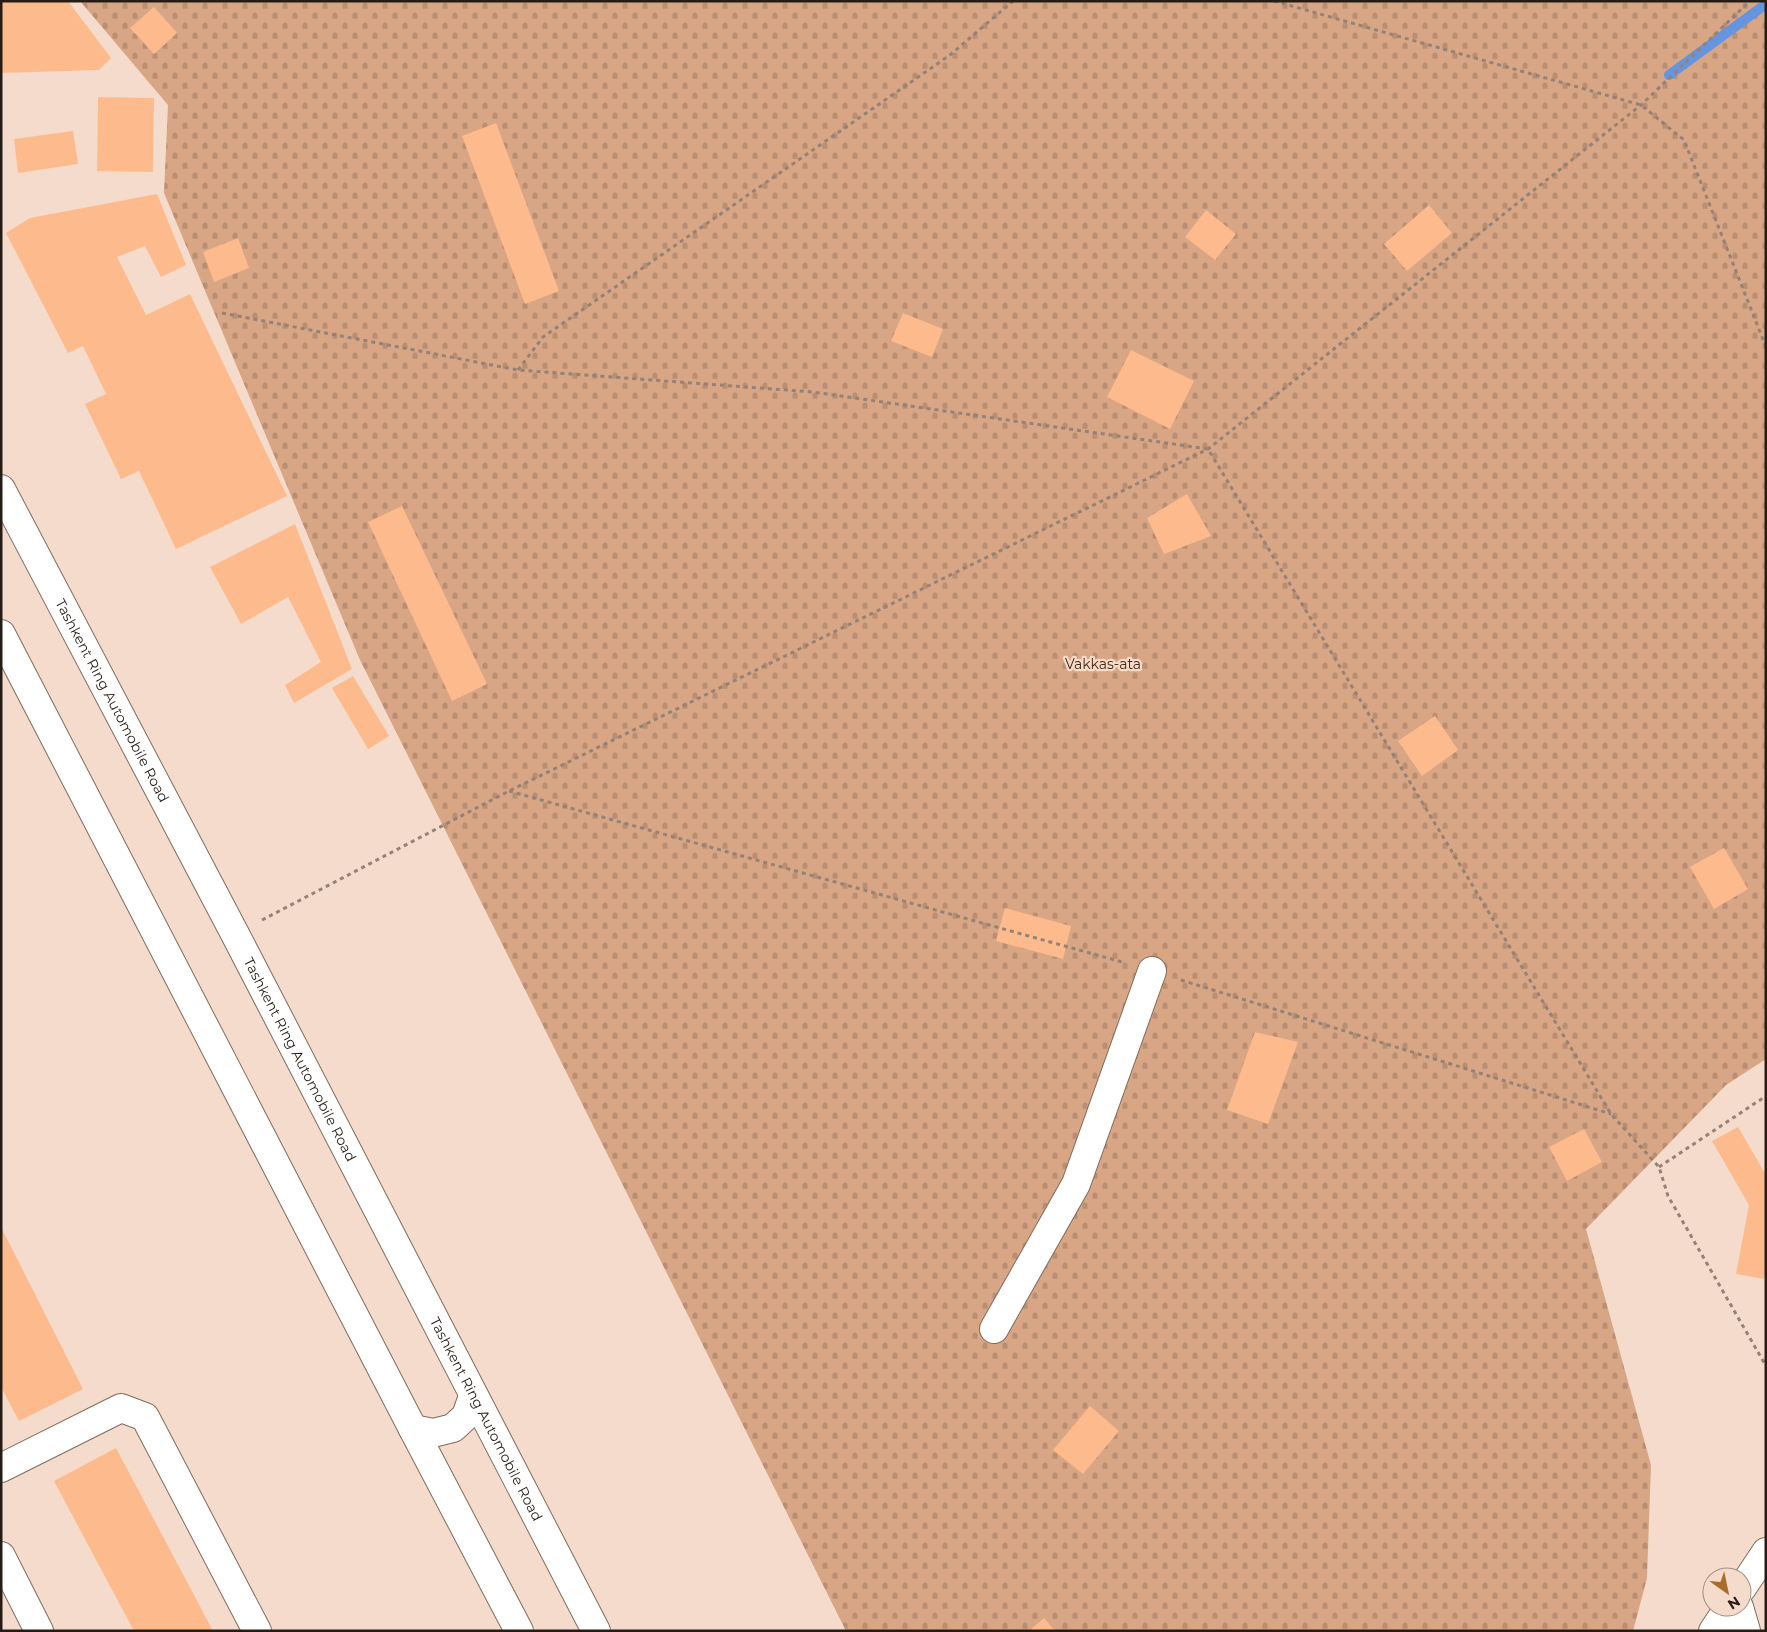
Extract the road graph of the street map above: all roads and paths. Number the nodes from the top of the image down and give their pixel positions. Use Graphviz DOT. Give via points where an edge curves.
graph roads {
  1 [pos="1013,1"];
  2 [pos="1274,1"];
  3 [pos="1750,1"];
  4 [pos="1641,105"];
  5 [pos="222,313"];
  6 [pos="1766,346"];
  7 [pos="518,370"];
  8 [pos="1208,449"];
  9 [pos="1,489"];
  10 [pos="1,634"];
  11 [pos="509,791"];
  12 [pos="235,934"];
  13 [pos="1152,971"];
  14 [pos="1766,1096"];
  15 [pos="1611,1114"];
  16 [pos="1659,1167"];
  17 [pos="994,1329"];
  18 [pos="1766,1366"];
  19 [pos="473,1396"];
  20 [pos="413,1430"];
  21 [pos="1,1468"];
  22 [pos="1766,1552"];
  23 [pos="1,1556"];
  24 [pos="1752,1573"];
  25 [pos="1722,1617"];
  26 [pos="1742,1617"];
  27 [pos="595,1626"];
  28 [pos="39,1631"];
  29 [pos="257,1631"];
  30 [pos="519,1631"];
  31 [pos="1713,1631"];
  32 [pos="1746,1631"];
  1 -- 7 [label="path" via="950,54 543,337"];
  2 -- 4 [label="path"];
  3 -- 4 [label="path"];
  4 -- 6 [label="path" via="1684,140"];
  4 -- 8 [label="path"];
  5 -- 7 [label="path"];
  7 -- 8 [label="path" via="813,392"];
  8 -- 11 [label="path"];
  8 -- 15 [label="path"];
  9 -- 12 [label="main road, Tashkent Ring Automobile Road"];
  10 -- 20 [label="main road"];
  11 -- 12 [label="path"];
  11 -- 13 [label="path"];
  12 -- 19 [label="main road, Tashkent Ring Automobile Road"];
  13 -- 15 [label="path"];
  13 -- 17 [label="main road" via="1076,1184"];
  14 -- 16 [label="path"];
  15 -- 16 [label="path"];
  16 -- 18 [label="path" via="1668,1196"];
  19 -- 20 [label="main road" via="466,1416 453,1428 433,1433"];
  19 -- 27 [label="main road, Tashkent Ring Automobile Road"];
  20 -- 30 [label="main road"];
  21 -- 29 [label="main road" via="121,1408 145,1417"];
  22 -- 24 [label="main road"];
  23 -- 28 [label="main road"];
  25 -- 31 [label="main road"];
  26 -- 32 [label="main road"];
}
